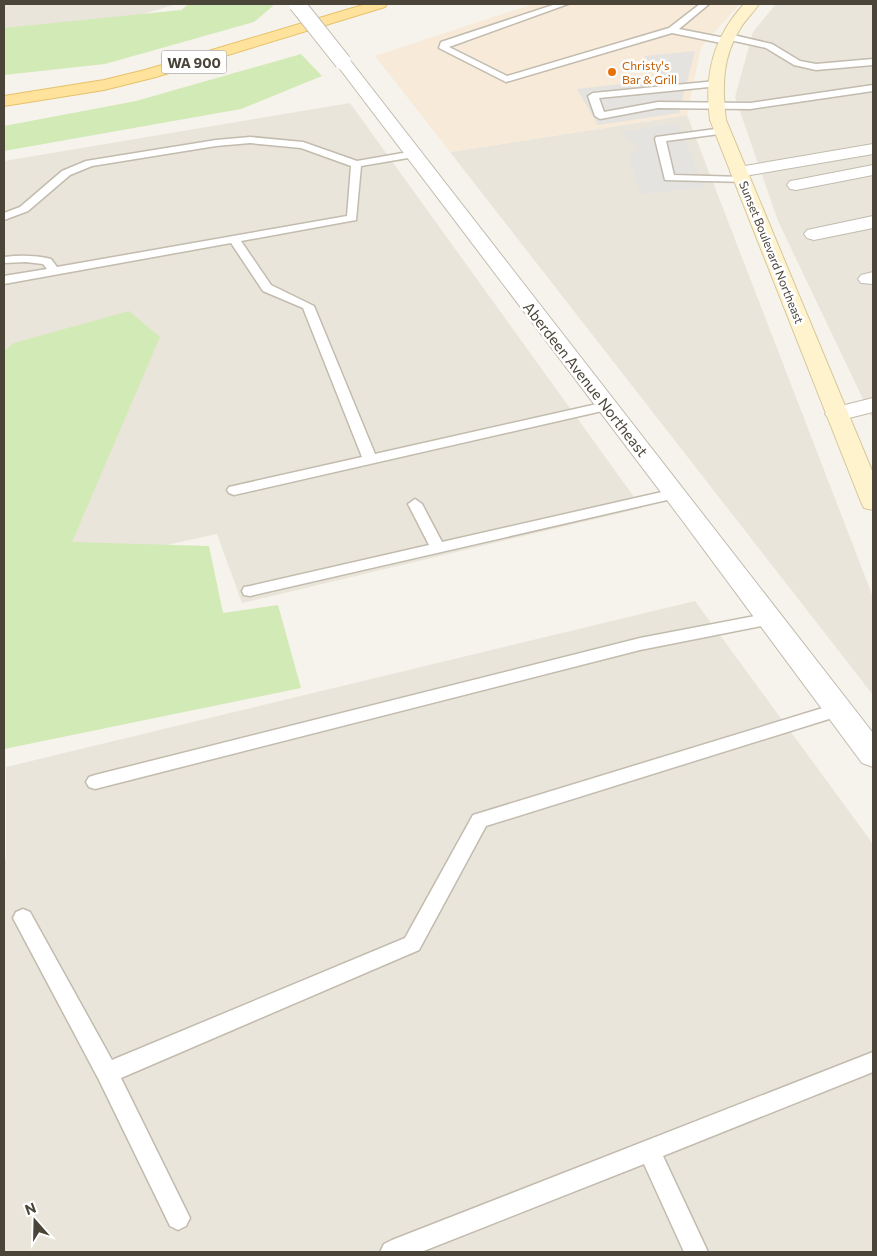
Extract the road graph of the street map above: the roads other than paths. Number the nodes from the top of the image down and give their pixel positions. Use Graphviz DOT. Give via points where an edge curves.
graph roads {
  1 [pos="297,4"];
  2 [pos="380,4"];
  3 [pos="564,4"];
  4 [pos="705,4"];
  5 [pos="752,4"];
  6 [pos="672,30"];
  7 [pos="728,39"];
  8 [pos="873,62"];
  9 [pos="716,84"];
  10 [pos="873,88"];
  11 [pos="4,101"];
  12 [pos="716,106"];
  13 [pos="723,131"];
  14 [pos="873,148"];
  15 [pos="414,154"];
  16 [pos="356,164"];
  17 [pos="873,170"];
  18 [pos="741,176"];
  19 [pos="796,185"];
  20 [pos="4,216"];
  21 [pos="873,222"];
  22 [pos="814,234"];
  23 [pos="234,239"];
  24 [pos="4,260"];
  25 [pos="54,271"];
  26 [pos="4,280"];
  27 [pos="873,405"];
  28 [pos="606,406"];
  29 [pos="836,414"];
  30 [pos="370,460"];
  31 [pos="234,490"];
  32 [pos="675,494"];
  33 [pos="873,502"];
  34 [pos="415,504"];
  35 [pos="438,548"];
  36 [pos="250,591"];
  37 [pos="770,619"];
  38 [pos="839,709"];
  39 [pos="873,755"];
  40 [pos="95,782"];
  41 [pos="23,918"];
  42 [pos="873,1062"];
  43 [pos="107,1073"];
  44 [pos="649,1150"];
  45 [pos="178,1218"];
  46 [pos="392,1252"];
  47 [pos="696,1252"];
  1 -- 15 [label="street, Aberdeen Avenue Northeast, bridge"];
  2 -- 11 [label="main road, WA 900" via="150,74"];
  3 -- 6 [label="lane" via="444,44 444,48 506,79"];
  4 -- 6 [label="lane"];
  5 -- 7 [label="main road, Sunset Boulevard Northeast"];
  6 -- 7 [label="lane"];
  7 -- 8 [label="lane" via="768,46 797,63 816,67"];
  7 -- 9 [label="main road, Sunset Boulevard Northeast" via="720,52 715,71"];
  9 -- 12 [label="main road, Sunset Boulevard Northeast"];
  9 -- 12 [label="lane" via="593,96 600,116 658,105"];
  10 -- 12 [label="lane" via="750,106"];
  12 -- 13 [label="main road, Sunset Boulevard Northeast"];
  13 -- 18 [label="main road, Sunset Boulevard Northeast"];
  13 -- 18 [label="lane" via="660,139 669,178"];
  14 -- 18 [label="street"];
  15 -- 16 [label="lane"];
  15 -- 28 [label="street, Aberdeen Avenue Northeast"];
  16 -- 20 [label="lane" via="303,145 250,140 216,143 90,163 66,173 24,210"];
  16 -- 23 [label="lane" via="352,218"];
  17 -- 19 [label="street"];
  18 -- 29 [label="main road, Sunset Boulevard Northeast"];
  21 -- 22 [label="street"];
  23 -- 25 [label="lane"];
  23 -- 30 [label="lane" via="266,288 308,306"];
  24 -- 25 [label="lane" via="26,258 47,261"];
  25 -- 26 [label="lane"];
  27 -- 29 [label="street"];
  28 -- 30 [label="lane"];
  28 -- 32 [label="street, Aberdeen Avenue Northeast"];
  29 -- 33 [label="main road, Sunset Boulevard Northeast"];
  30 -- 31 [label="lane"];
  32 -- 35 [label="lane"];
  32 -- 37 [label="street, Aberdeen Avenue Northeast"];
  34 -- 35 [label="lane"];
  35 -- 36 [label="lane"];
  37 -- 38 [label="street, Aberdeen Avenue Northeast"];
  37 -- 40 [label="lane" via="640,644"];
  38 -- 39 [label="street, Aberdeen Avenue Northeast"];
  38 -- 43 [label="lane" via="480,820 412,944"];
  41 -- 43 [label="lane"];
  42 -- 44 [label="lane"];
  43 -- 45 [label="lane"];
  44 -- 46 [label="lane"];
  44 -- 47 [label="lane"];
}
